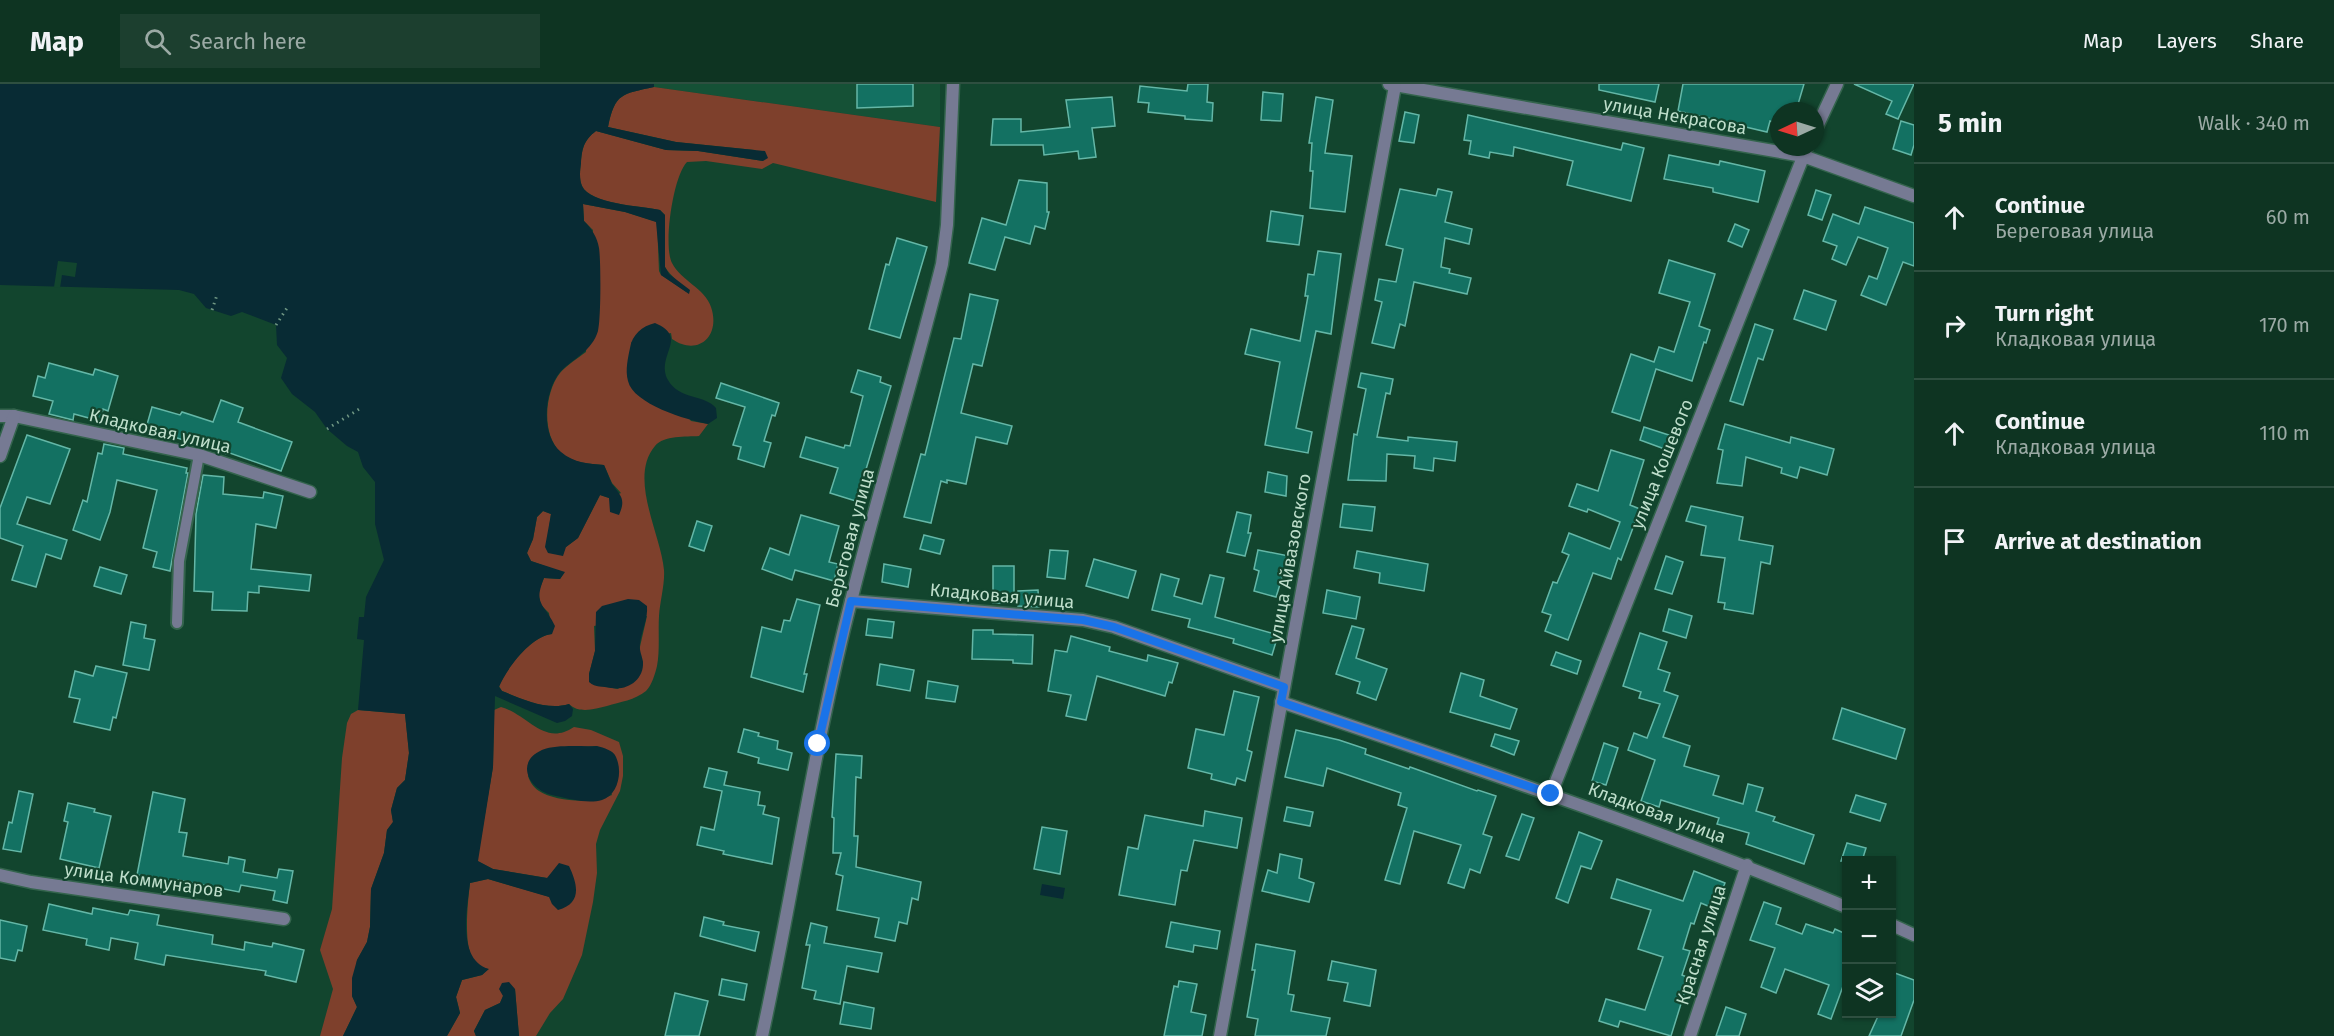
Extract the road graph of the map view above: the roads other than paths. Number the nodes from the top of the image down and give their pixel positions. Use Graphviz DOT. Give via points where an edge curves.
graph roads {
  1 [pos="953,84"];
  2 [pos="1837,84"];
  3 [pos="1392,85"];
  4 [pos="1824,112"];
  5 [pos="1770,146"];
  6 [pos="1803,156"];
  7 [pos="1815,156"];
  8 [pos="1914,196"];
  9 [pos="0,416"];
  10 [pos="14,416"];
  11 [pos="199,455"];
  12 [pos="0,456"];
  13 [pos="310,492"];
  14 [pos="851,601"];
  15 [pos="177,622"];
  16 [pos="1284,687"];
  17 [pos="1281,702"];
  18 [pos="1551,794"];
  19 [pos="1747,866"];
  20 [pos="0,874"];
  21 [pos="1842,905"];
  22 [pos="284,919"];
  23 [pos="1896,927"];
  24 [pos="1914,935"];
  25 [pos="762,1036"];
  26 [pos="1220,1036"];
  27 [pos="1690,1036"];
  1 -- 14 [label="street, Береговая улица" via="942,264"];
  2 -- 4 [label="street"];
  3 -- 5 [label="street, улица Некрасова"];
  3 -- 16 [label="street, улица Айвазовского"];
  6 -- 18 [label="street, улица Кошевого"];
  7 -- 8 [label="street, улица Некрасова"];
  9 -- 10 [label="street, Кладковая улица"];
  10 -- 11 [label="street, Кладковая улица"];
  10 -- 12 [label="street"];
  11 -- 13 [label="street, Кладковая улица"];
  11 -- 15 [label="lane" via="179,561"];
  14 -- 16 [label="street, Кладковая улица" via="1083,620 1114,627"];
  14 -- 25 [label="street, Береговая улица" via="818,744"];
  16 -- 17 [label="street, улица Айвазовского"];
  17 -- 18 [label="street, Кладковая улица"];
  17 -- 26 [label="street, улица Айвазовского"];
  18 -- 19 [label="street, Кладковая улица"];
  19 -- 21 [label="street, Кладковая улица"];
  19 -- 27 [label="street, Красная улица"];
  20 -- 22 [label="street, улица Коммунаров" via="31,882"];
  23 -- 24 [label="street"];
}
